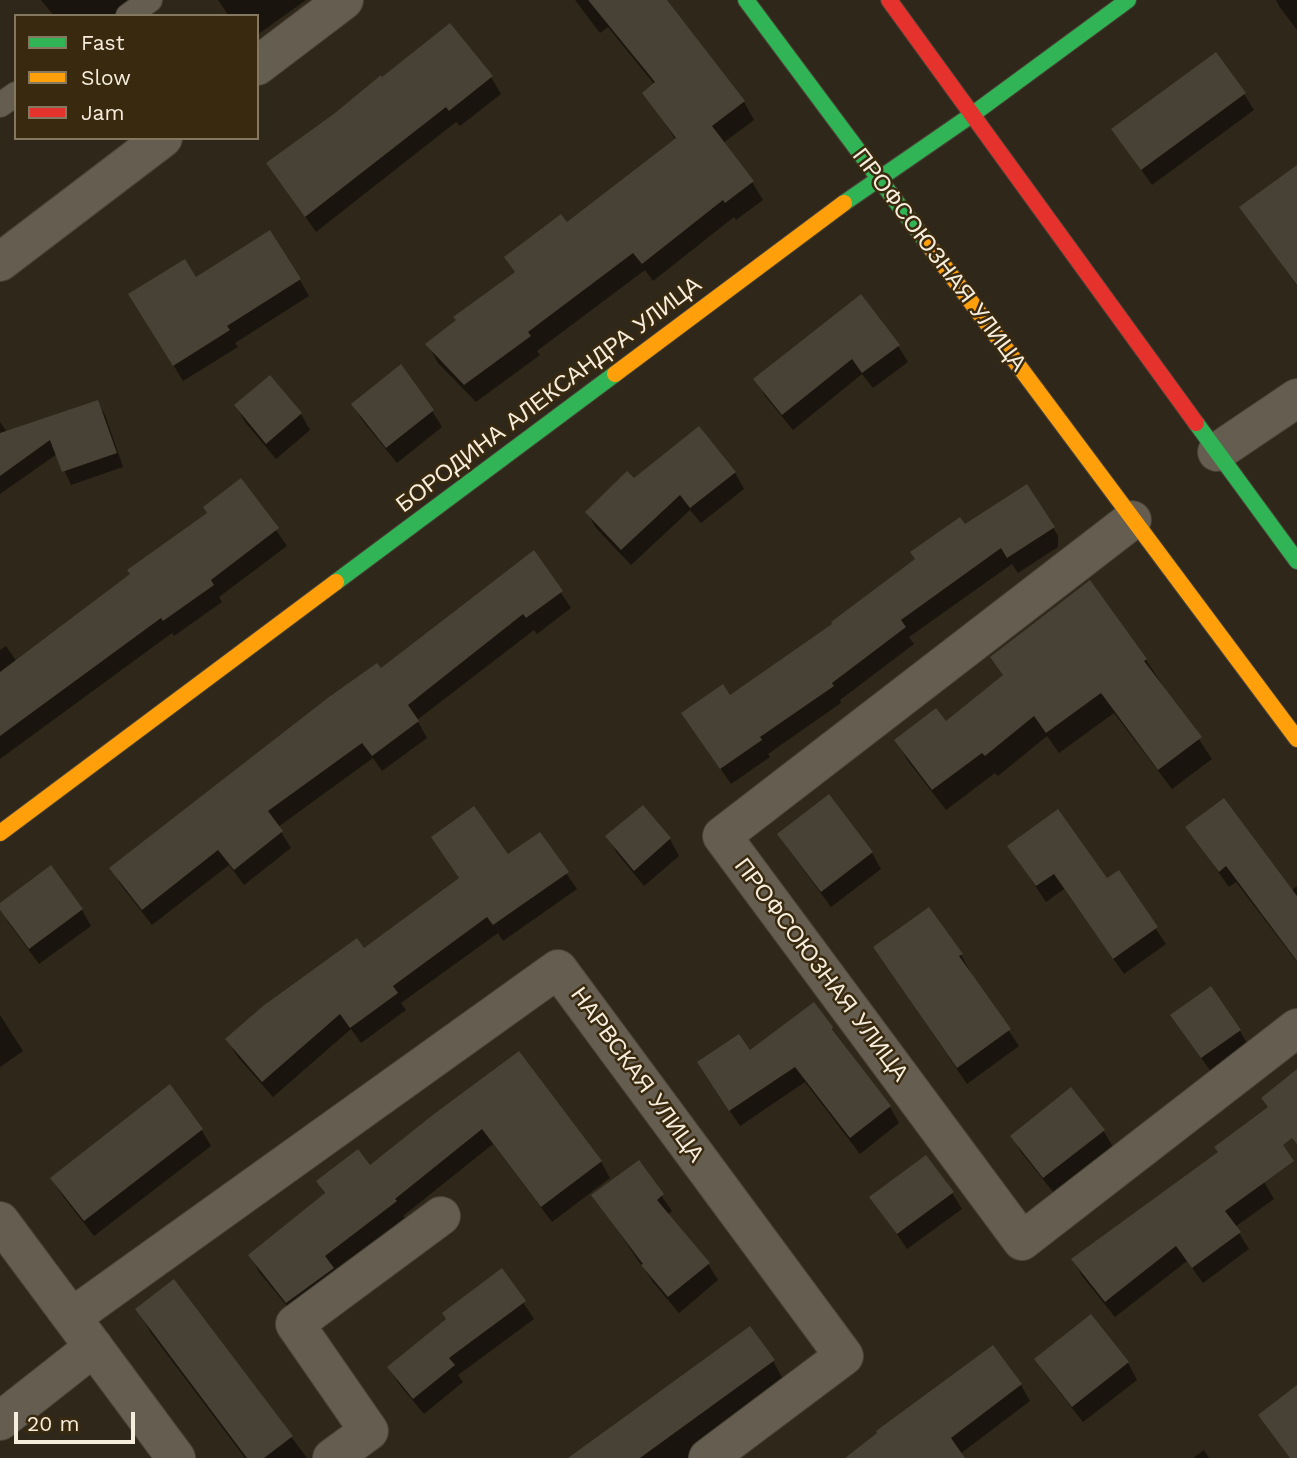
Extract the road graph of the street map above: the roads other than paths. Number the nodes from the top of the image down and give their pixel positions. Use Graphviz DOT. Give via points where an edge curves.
graph roads {
  1 [pos="150,0"];
  2 [pos="344,0"];
  3 [pos="746,0"];
  4 [pos="890,0"];
  5 [pos="1128,0"];
  6 [pos="131,14"];
  7 [pos="259,64"];
  8 [pos="973,114"];
  9 [pos="160,140"];
  10 [pos="878,178"];
  11 [pos="0,262"];
  12 [pos="1297,397"];
  13 [pos="1217,452"];
  14 [pos="1132,520"];
  15 [pos="1297,561"];
  16 [pos="1297,739"];
  17 [pos="0,832"];
  18 [pos="1297,1028"];
  19 [pos="441,1216"];
  20 [pos="0,1221"];
  21 [pos="83,1332"];
  22 [pos="0,1421"];
  23 [pos="176,1458"];
  24 [pos="332,1458"];
  25 [pos="708,1458"];
  1 -- 6 [label="lane"];
  2 -- 7 [label="street"];
  3 -- 10 [label="street, ПРОФСОЮЗНАЯ УЛИЦА"];
  4 -- 8 [label="street"];
  5 -- 8 [label="street, БОРОДИНА АЛЕКСАНДРА УЛИЦА"];
  8 -- 10 [label="street, БОРОДИНА АЛЕКСАНДРА УЛИЦА"];
  8 -- 13 [label="street"];
  9 -- 11 [label="street"];
  10 -- 14 [label="street, ПРОФСОЮЗНАЯ УЛИЦА"];
  10 -- 17 [label="street, БОРОДИНА АЛЕКСАНДРА УЛИЦА"];
  12 -- 13 [label="street"];
  13 -- 15 [label="street"];
  14 -- 16 [label="street, ПРОФСОЮЗНАЯ УЛИЦА"];
  14 -- 18 [label="street, ПРОФСОЮЗНАЯ УЛИЦА" via="722,836 1022,1241"];
  19 -- 24 [label="street" via="295,1324 369,1431"];
  20 -- 21 [label="street"];
  21 -- 22 [label="street, НАРВСКАЯ УЛИЦА"];
  21 -- 23 [label="street"];
  21 -- 25 [label="street, НАРВСКАЯ УЛИЦА" via="558,969 844,1356"];
}
